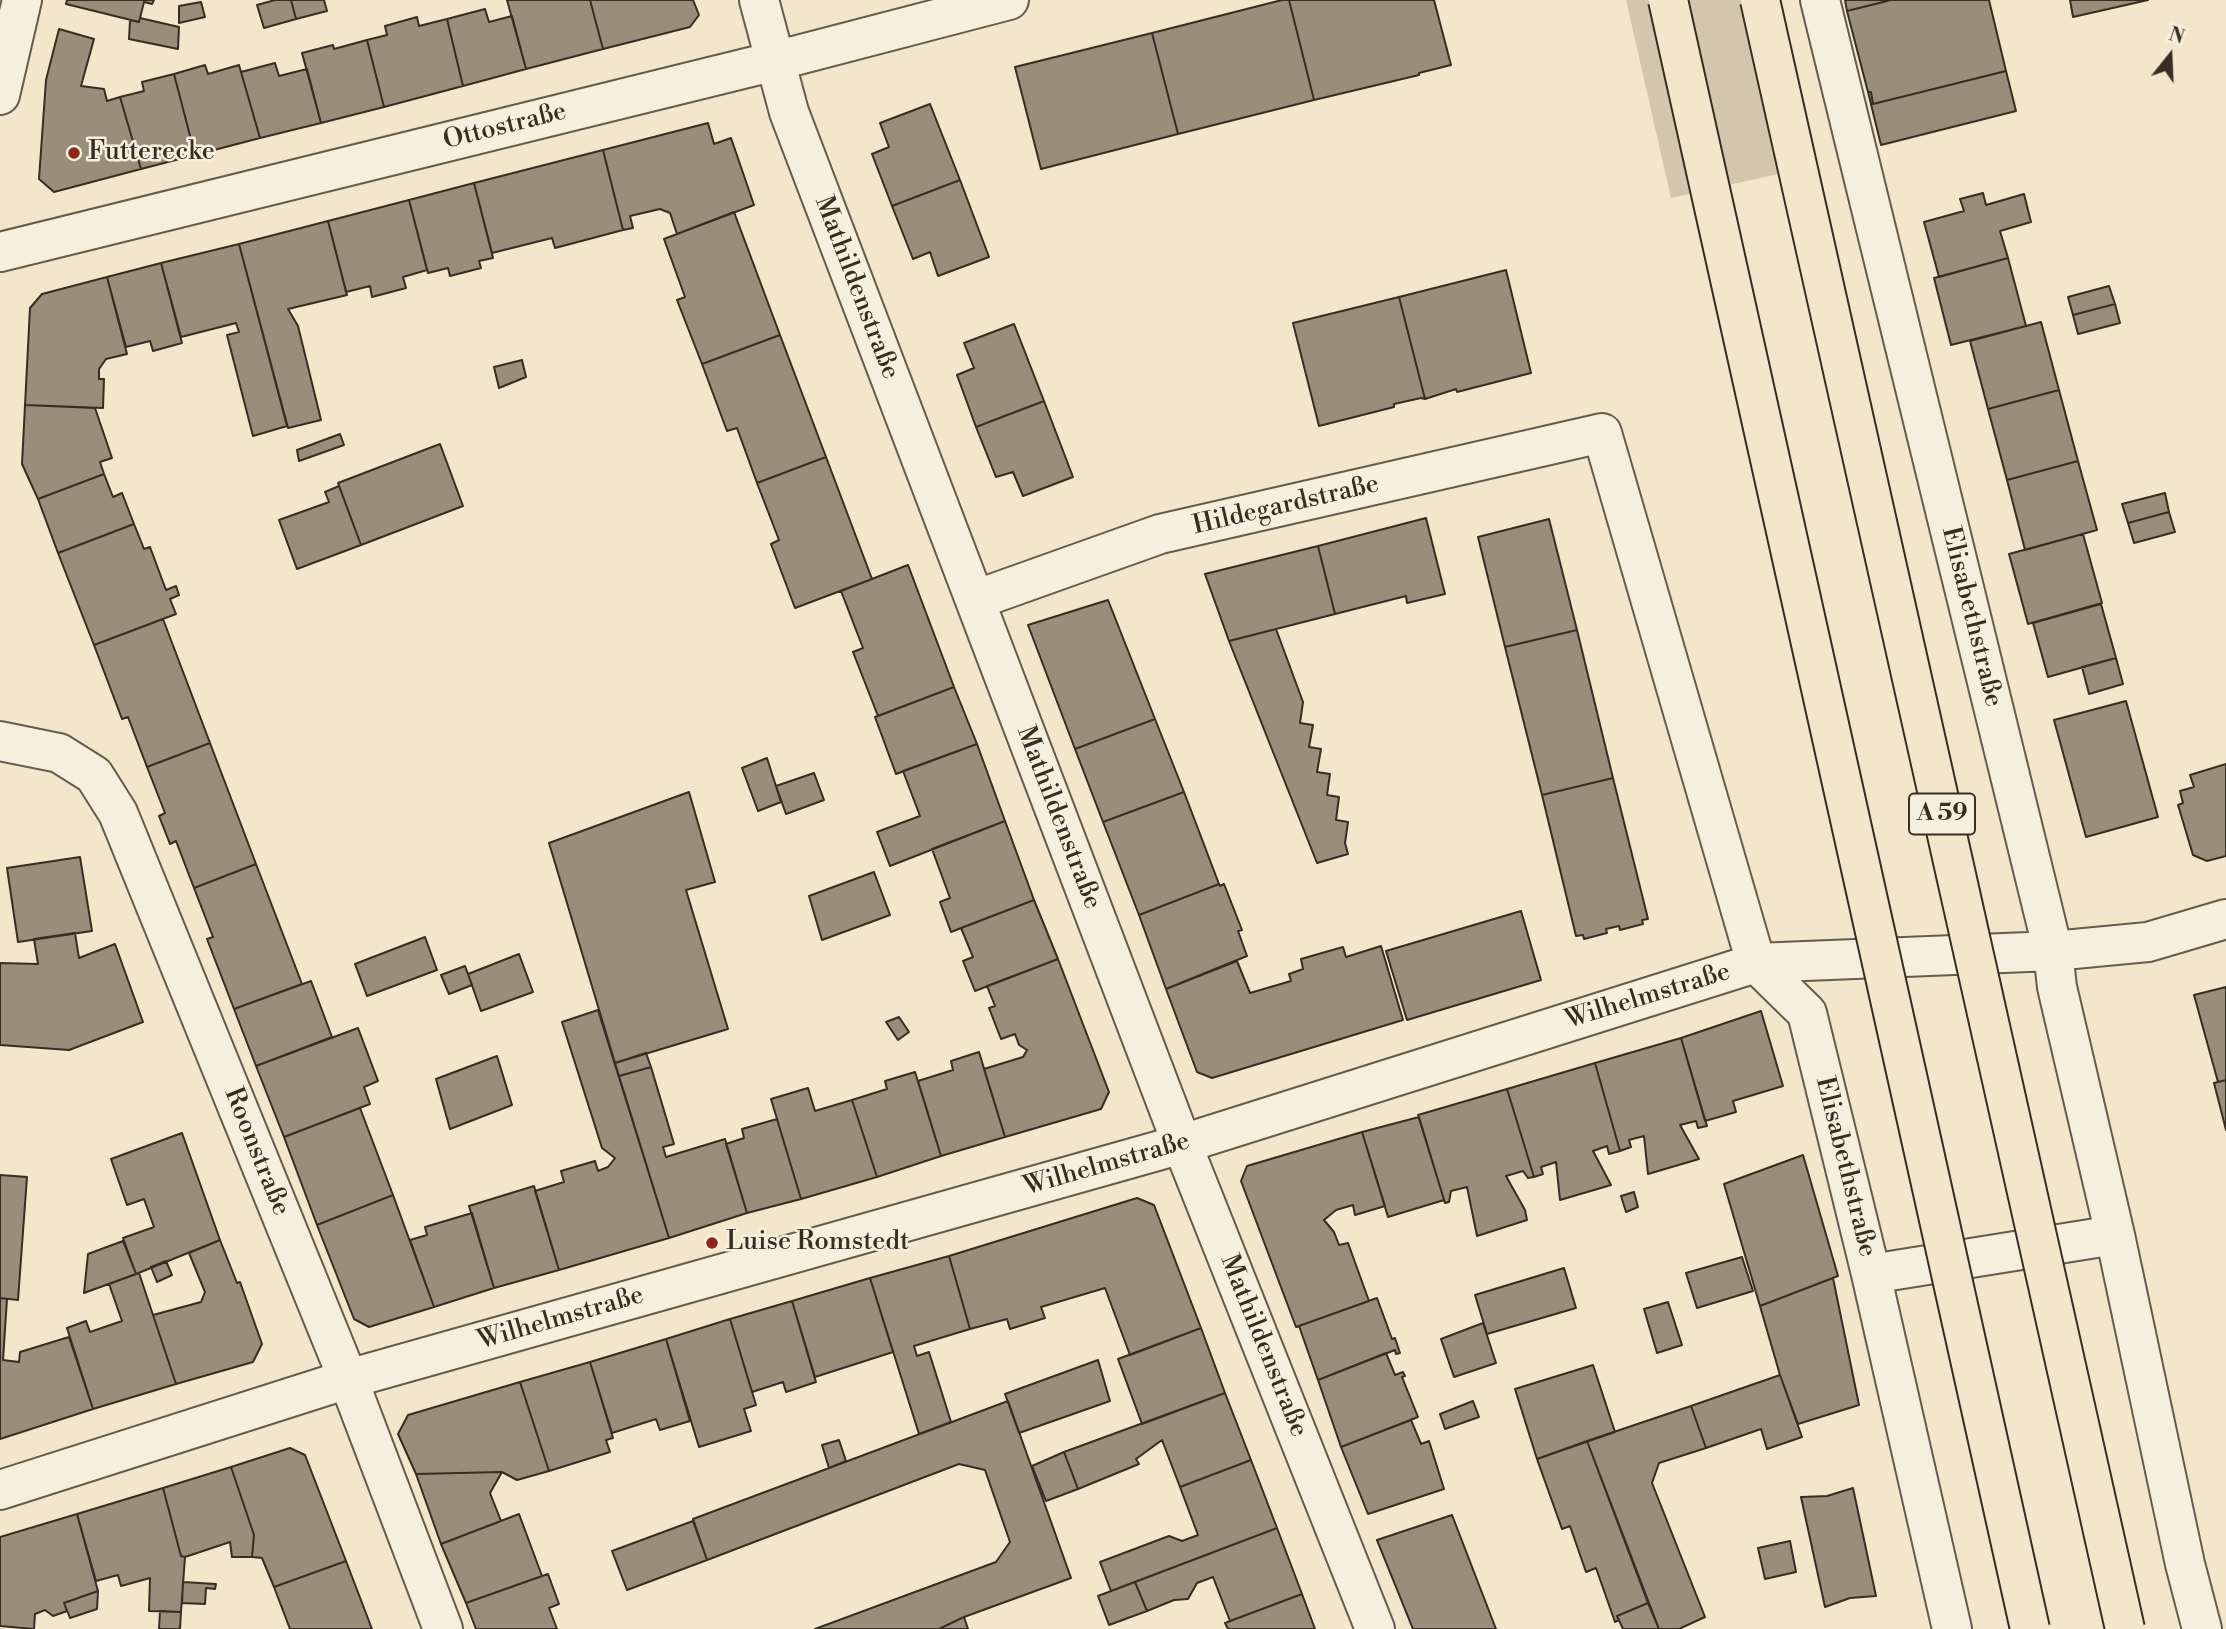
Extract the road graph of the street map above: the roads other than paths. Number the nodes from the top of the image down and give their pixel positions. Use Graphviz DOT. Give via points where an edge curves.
graph roads {
  1 [pos="22,0"];
  2 [pos="759,0"];
  3 [pos="1009,0"];
  4 [pos="1668,0"];
  5 [pos="1760,0"];
  6 [pos="1820,0"];
  7 [pos="775,61"];
  8 [pos="0,95"];
  9 [pos="0,252"];
  10 [pos="1602,433"];
  11 [pos="975,600"];
  12 [pos="0,741"];
  13 [pos="2226,919"];
  14 [pos="2053,951"];
  15 [pos="1756,963"];
  16 [pos="1182,1144"];
  17 [pos="2115,1235"];
  18 [pos="1871,1274"];
  19 [pos="348,1379"];
  20 [pos="0,1490"];
  21 [pos="443,1629"];
  22 [pos="1375,1629"];
  23 [pos="1952,1629"];
  24 [pos="2030,1629"];
  25 [pos="2124,1629"];
  26 [pos="2202,1629"];
  1 -- 8 [label="street"];
  2 -- 7 [label="street, Mathildenstraße"];
  3 -- 7 [label="street, Ottostraße"];
  4 -- 24 [label="highway, bridge"];
  5 -- 25 [label="highway, A 59, bridge"];
  6 -- 14 [label="street, Elisabethstraße"];
  7 -- 9 [label="street, Ottostraße"];
  7 -- 11 [label="street, Mathildenstraße" via="789,112"];
  10 -- 11 [label="street, Hildegardstraße" via="1160,534"];
  10 -- 15 [label="street, Elisabethstraße"];
  11 -- 16 [label="street, Mathildenstraße"];
  12 -- 19 [label="street, Roonstraße" via="59,753 94,775 118,813"];
  13 -- 14 [label="street, Wilhelmstraße" via="2148,942"];
  14 -- 15 [label="street, Wilhelmstraße"];
  14 -- 17 [label="street, Elisabethstraße" via="2057,987"];
  15 -- 16 [label="street, Wilhelmstraße"];
  15 -- 18 [label="street, Elisabethstraße" via="1807,1013"];
  16 -- 19 [label="street, Wilhelmstraße"];
  16 -- 22 [label="street, Mathildenstraße"];
  17 -- 18 [label="street, Elisabethstraße"];
  17 -- 26 [label="street, Elisabethstraße"];
  18 -- 23 [label="street, Elisabethstraße"];
  19 -- 20 [label="street, Wilhelmstraße"];
  19 -- 21 [label="street, Roonstraße"];
}
